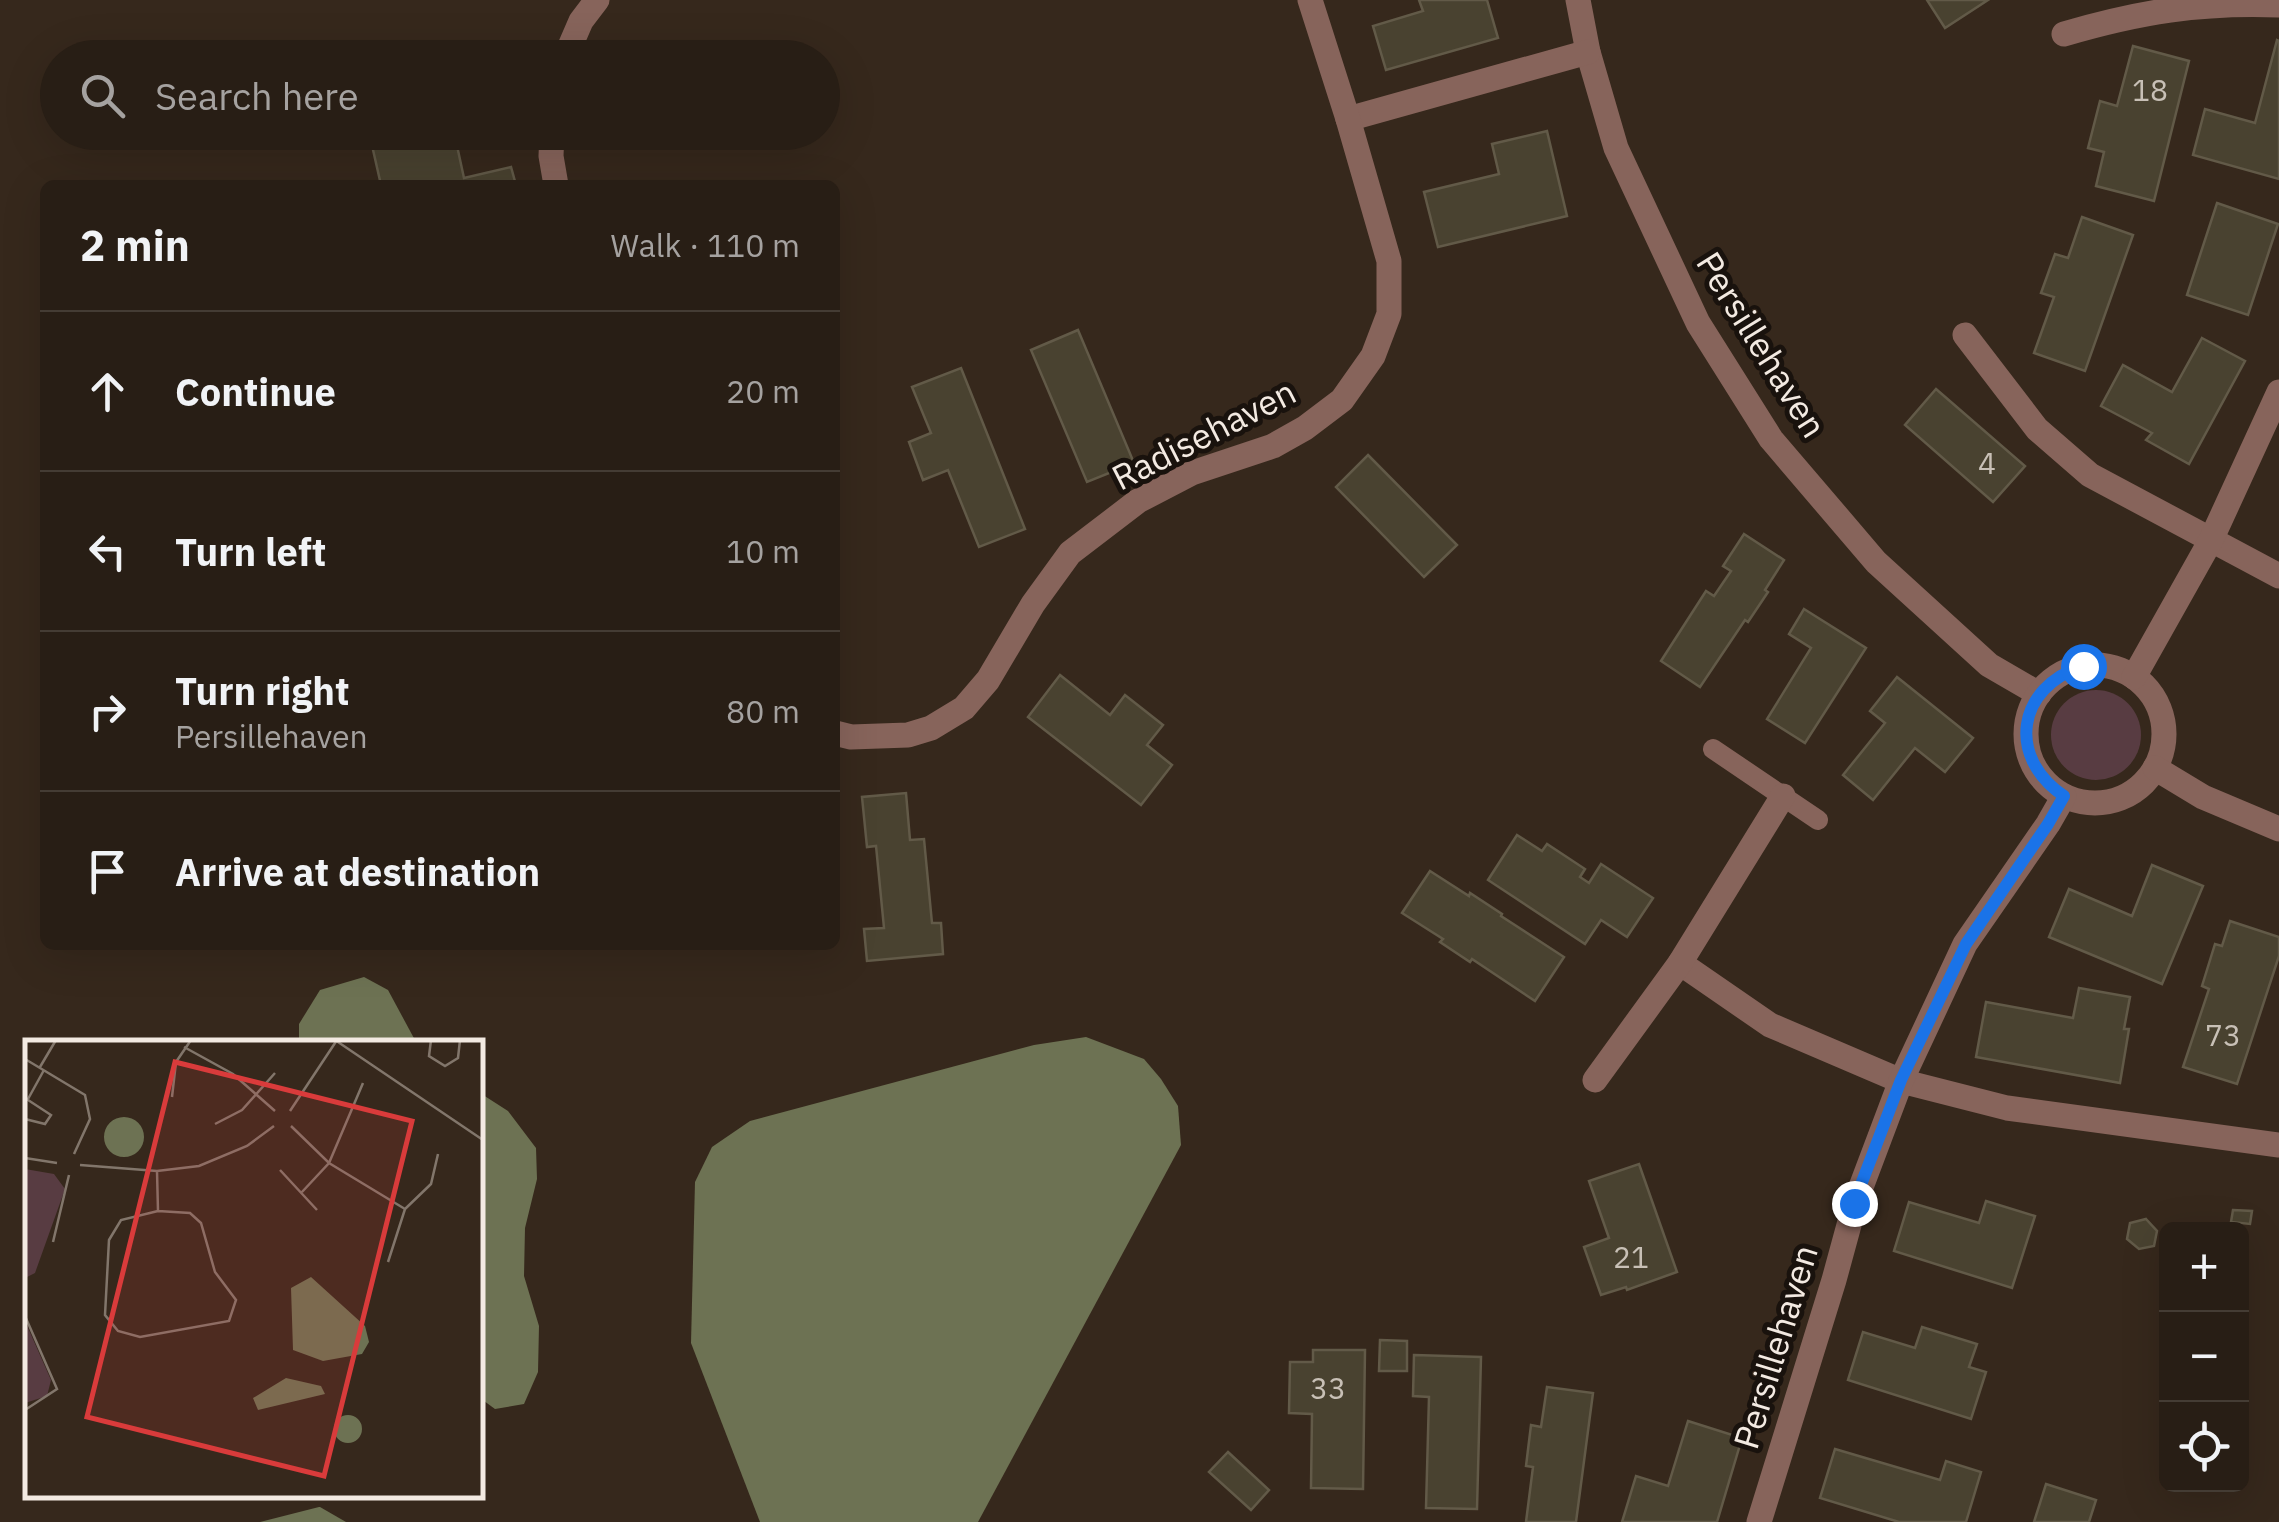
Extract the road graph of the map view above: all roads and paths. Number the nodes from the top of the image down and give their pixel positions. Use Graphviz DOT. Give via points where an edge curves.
graph roads {
  1 [pos="597,0"];
  2 [pos="1310,0"];
  3 [pos="1578,0"];
  4 [pos="2279,5"];
  5 [pos="2064,34"];
  6 [pos="573,40"];
  7 [pos="1588,52"];
  8 [pos="1348,120"];
  9 [pos="550,150"];
  10 [pos="555,180"];
  11 [pos="1964,335"];
  12 [pos="2279,392"];
  13 [pos="2211,540"];
  14 [pos="2279,576"];
  15 [pos="2134,678"];
  16 [pos="2038,694"];
  17 [pos="840,734"];
  18 [pos="1712,749"];
  19 [pos="2155,768"];
  20 [pos="1783,796"];
  21 [pos="2064,796"];
  22 [pos="1818,820"];
  23 [pos="2279,828"];
  24 [pos="1680,963"];
  25 [pos="1595,1080"];
  26 [pos="1901,1080"];
  27 [pos="2279,1145"];
  28 [pos="1759,1522"];
  1 -- 6 [label="street"];
  2 -- 8 [label="street, Radisehaven"];
  3 -- 7 [label="street, Persillehaven"];
  4 -- 5 [label="street" via="2188,6"];
  7 -- 8 [label="street"];
  7 -- 16 [label="street, Persillehaven" via="1616,148 1686,300 1771,439 1876,562 1989,664"];
  8 -- 17 [label="street, Radisehaven" via="1389,261 1389,314 1372,356 1342,400 1273,446 1192,473 1138,501 1070,553 964,708 908,736"];
  9 -- 10 [label="street"];
  11 -- 13 [label="street" via="2036,430 2090,474"];
  12 -- 13 [label="street"];
  13 -- 14 [label="street"];
  13 -- 15 [label="street"];
  15 -- 16 [label="street" via="2118,669 2083,666"];
  15 -- 19 [label="street" via="2162,719"];
  16 -- 21 [label="street" via="2026,726 2030,759"];
  18 -- 20 [label="lane"];
  19 -- 21 [label="street" via="2135,791 2108,802"];
  19 -- 23 [label="street" via="2203,797"];
  20 -- 22 [label="lane"];
  20 -- 24 [label="street"];
  21 -- 26 [label="street, Persillehaven" via="1966,944"];
  24 -- 25 [label="street"];
  24 -- 26 [label="street" via="1770,1025"];
  26 -- 27 [label="street" via="2007,1108"];
  26 -- 28 [label="street, Persillehaven" via="1854,1203"];
}
